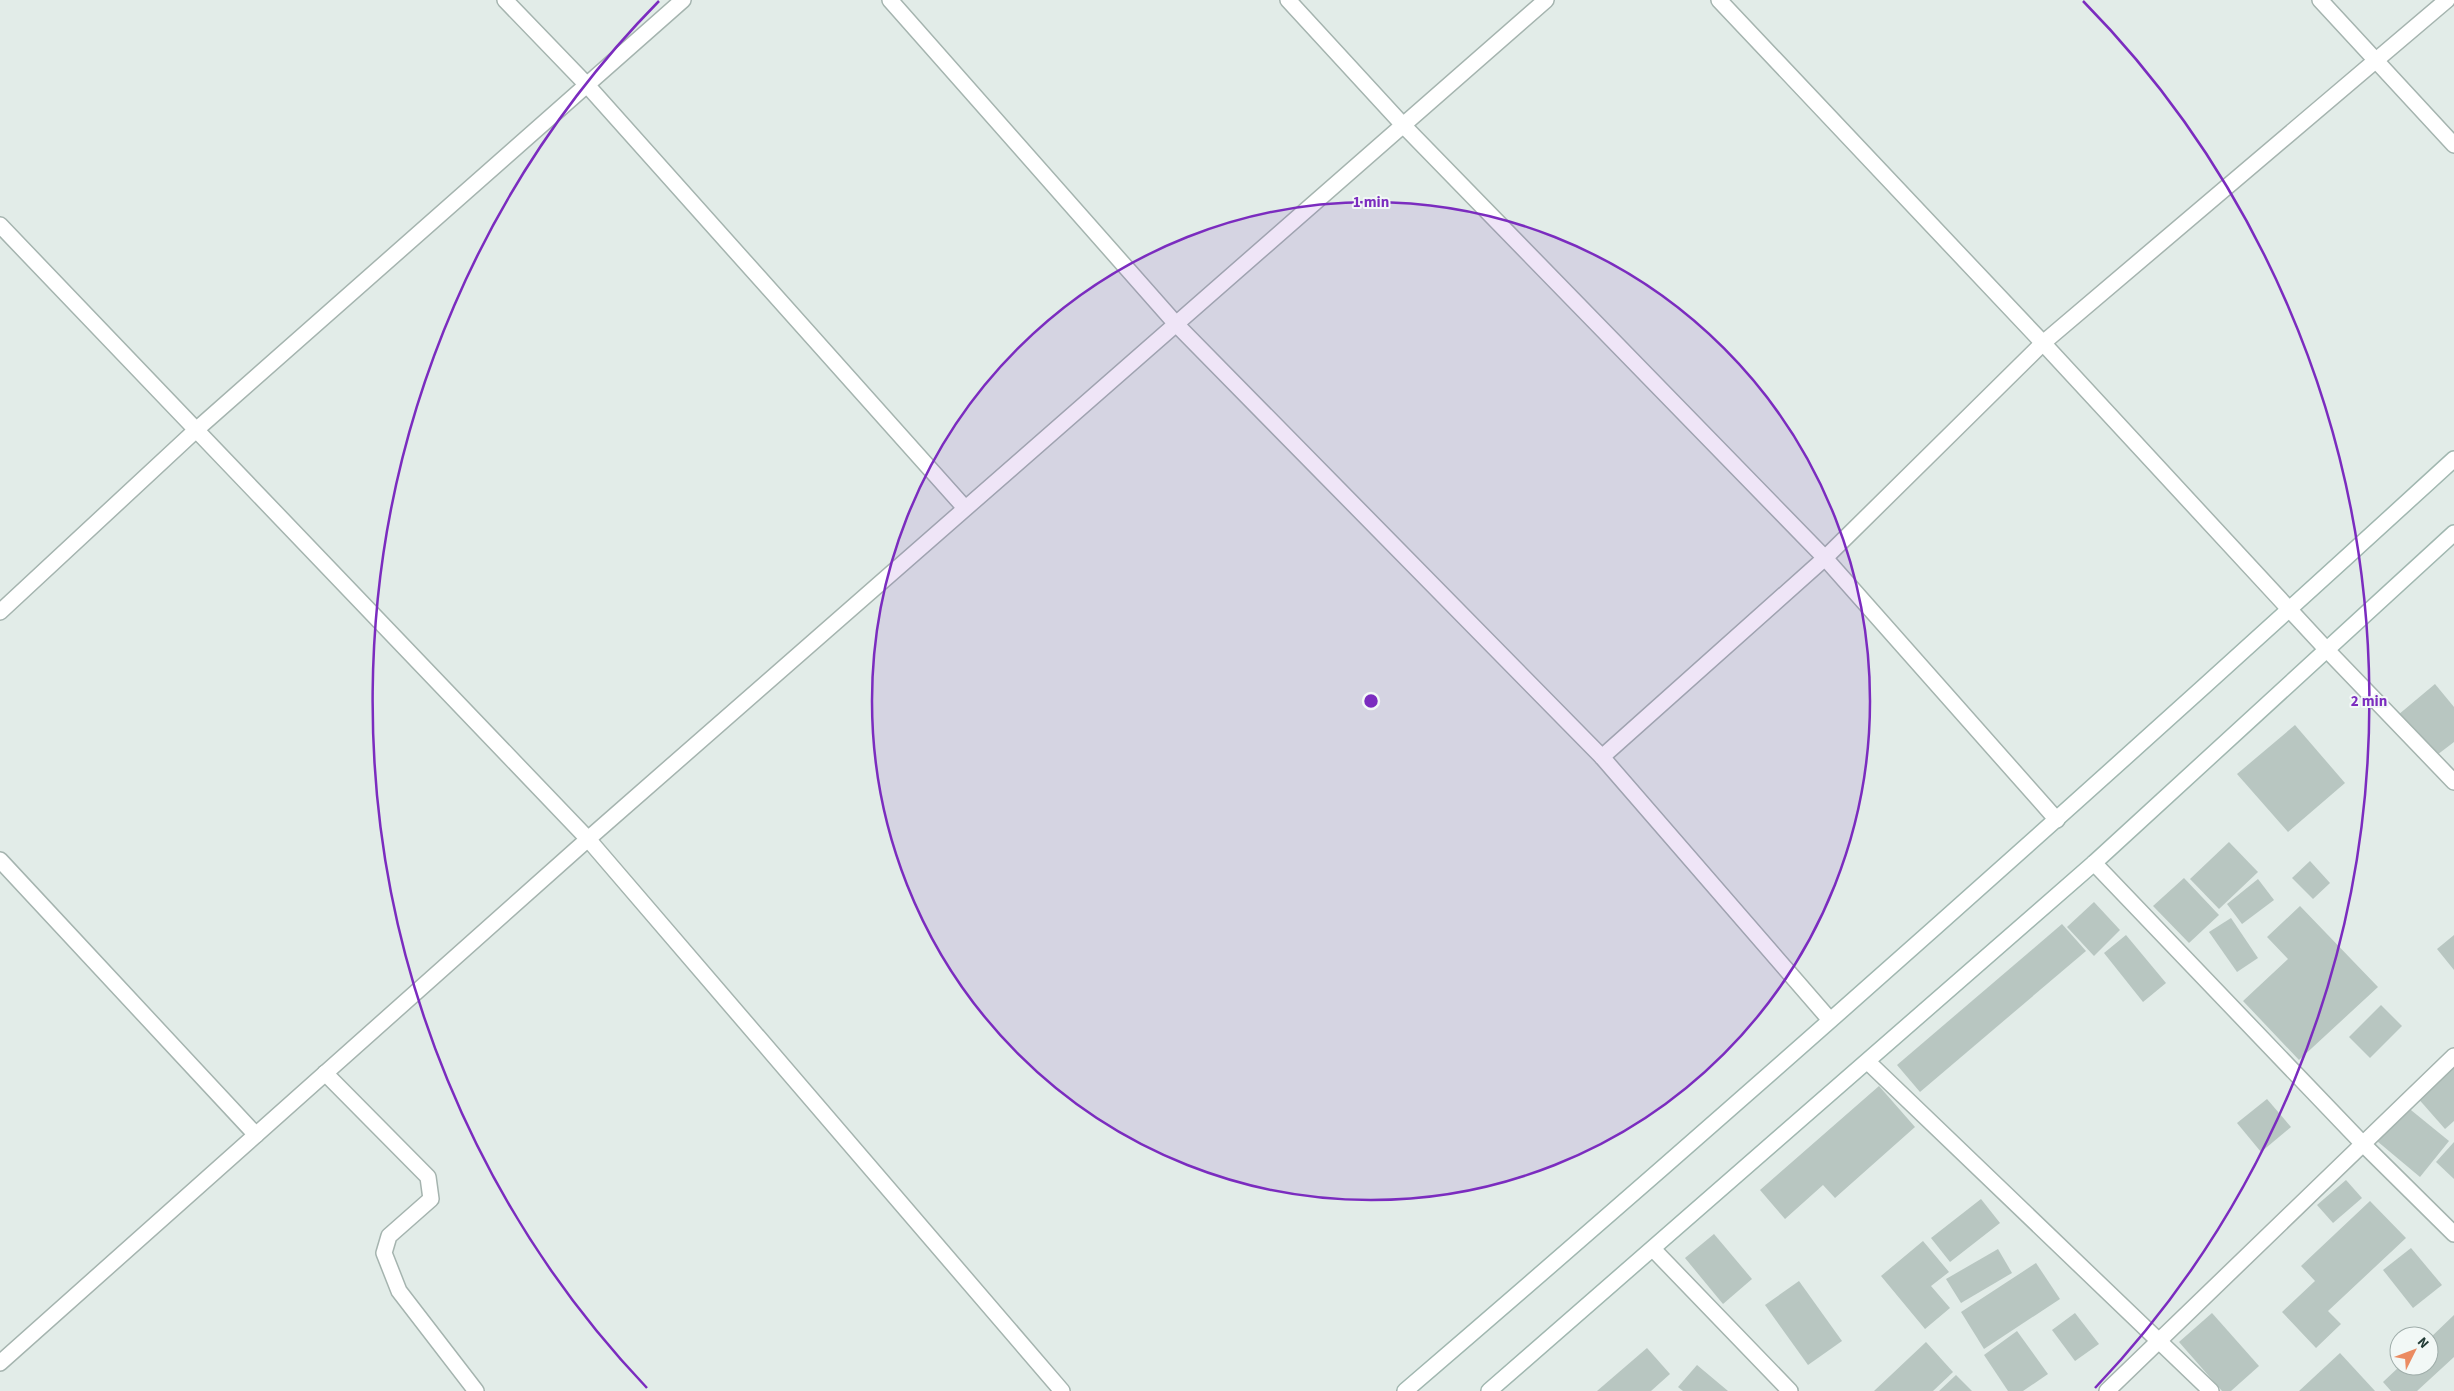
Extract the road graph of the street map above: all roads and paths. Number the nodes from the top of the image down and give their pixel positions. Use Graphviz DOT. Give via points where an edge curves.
graph roads {
  1 [pos="505,0"];
  2 [pos="684,0"];
  3 [pos="890,0"];
  4 [pos="1288,0"];
  5 [pos="1546,0"];
  6 [pos="1719,0"];
  7 [pos="2320,0"];
  8 [pos="2447,0"];
  9 [pos="2375,60"];
  10 [pos="587,85"];
  11 [pos="1403,125"];
  12 [pos="2454,145"];
  13 [pos="0,225"];
  14 [pos="1176,324"];
  15 [pos="2043,343"];
  16 [pos="196,430"];
  17 [pos="2454,459"];
  18 [pos="965,508"];
  19 [pos="2454,533"];
  20 [pos="1825,558"];
  21 [pos="2290,609"];
  22 [pos="0,612"];
  23 [pos="2327,650"];
  24 [pos="1602,756"];
  25 [pos="2454,782"];
  26 [pos="2057,820"];
  27 [pos="588,839"];
  28 [pos="0,860"];
  29 [pos="2094,863"];
  30 [pos="1830,1020"];
  31 [pos="2454,1056"];
  32 [pos="1868,1062"];
  33 [pos="325,1073"];
  34 [pos="256,1135"];
  35 [pos="2363,1144"];
  36 [pos="2454,1234"];
  37 [pos="1654,1249"];
  38 [pos="2158,1342"];
  39 [pos="0,1363"];
  40 [pos="476,1391"];
  41 [pos="1062,1391"];
  42 [pos="1405,1391"];
  43 [pos="1489,1391"];
  44 [pos="1790,1391"];
  45 [pos="2107,1391"];
  46 [pos="2211,1391"];
  1 -- 10 [label="street"];
  2 -- 10 [label="street"];
  3 -- 14 [label="street"];
  4 -- 11 [label="street"];
  5 -- 11 [label="street"];
  6 -- 15 [label="street"];
  7 -- 9 [label="street"];
  8 -- 9 [label="street"];
  9 -- 12 [label="street"];
  9 -- 15 [label="street"];
  10 -- 16 [label="street"];
  10 -- 18 [label="street"];
  11 -- 14 [label="street"];
  11 -- 20 [label="street"];
  13 -- 16 [label="street"];
  14 -- 18 [label="street"];
  14 -- 24 [label="street"];
  15 -- 20 [label="street"];
  15 -- 21 [label="street"];
  16 -- 22 [label="street"];
  16 -- 27 [label="street"];
  17 -- 21 [label="street"];
  18 -- 27 [label="street"];
  19 -- 23 [label="street"];
  20 -- 24 [label="street"];
  20 -- 26 [label="street"];
  21 -- 23 [label="street"];
  21 -- 26 [label="street"];
  23 -- 25 [label="street"];
  23 -- 29 [label="street"];
  24 -- 30 [label="street"];
  26 -- 30 [label="street"];
  27 -- 33 [label="street"];
  27 -- 41 [label="street"];
  28 -- 34 [label="street"];
  29 -- 32 [label="street"];
  29 -- 35 [label="street"];
  30 -- 42 [label="street"];
  31 -- 35 [label="street"];
  32 -- 37 [label="street"];
  32 -- 38 [label="street"];
  33 -- 34 [label="street"];
  33 -- 40 [label="street" via="428,1178 431,1199 389,1236 384,1253 399,1292"];
  34 -- 39 [label="street"];
  35 -- 36 [label="street"];
  35 -- 38 [label="street"];
  37 -- 43 [label="street"];
  37 -- 44 [label="street"];
  38 -- 45 [label="street"];
  38 -- 46 [label="street"];
}
